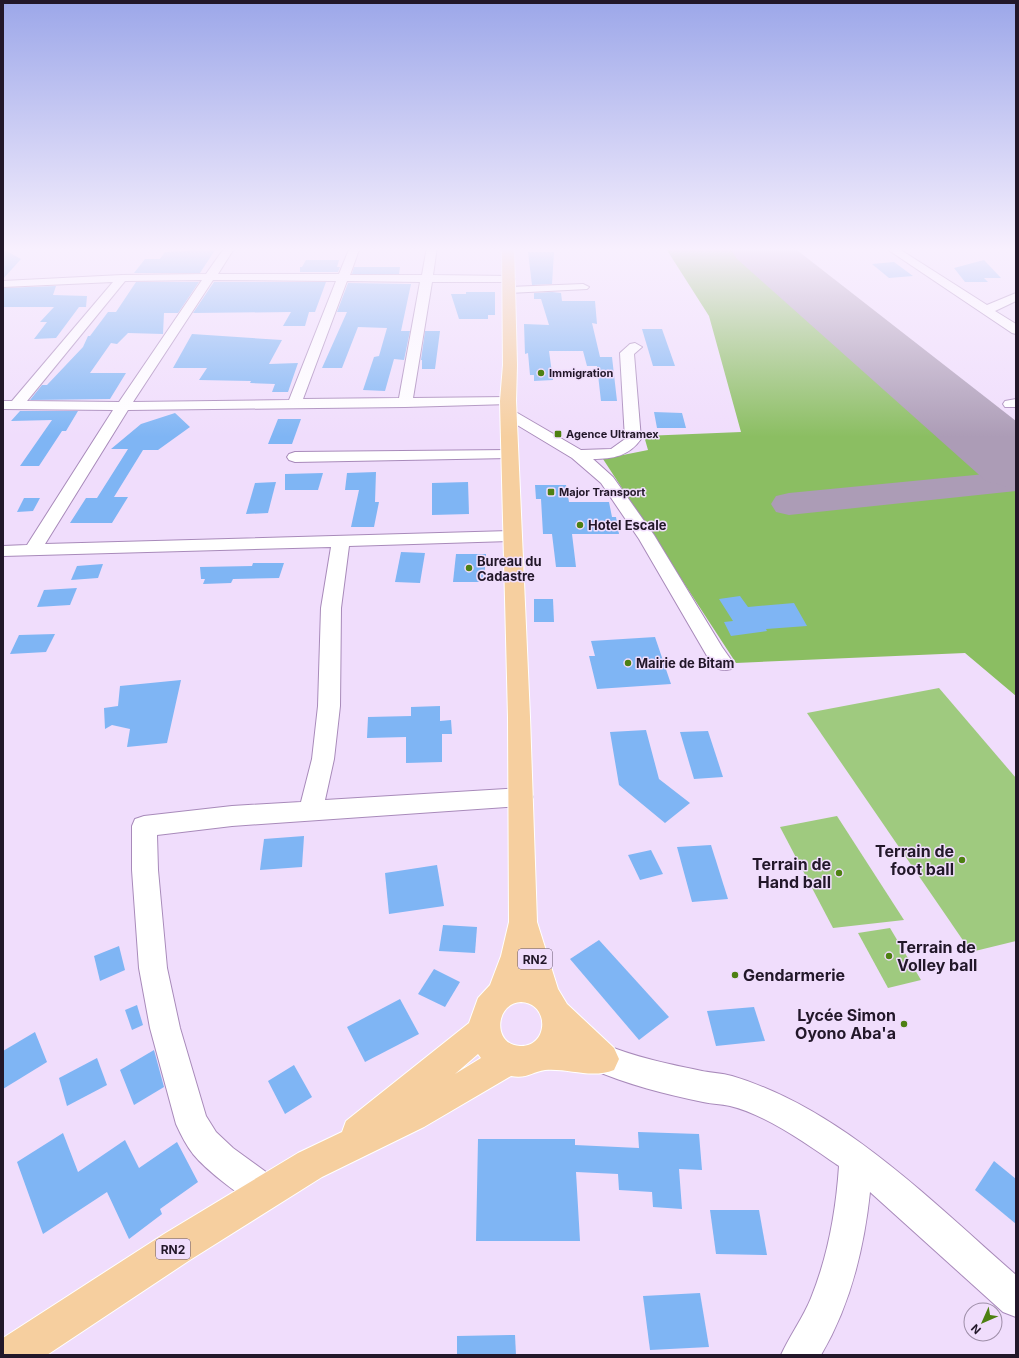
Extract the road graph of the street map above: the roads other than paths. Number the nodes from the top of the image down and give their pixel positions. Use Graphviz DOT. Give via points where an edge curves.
graph roads {
  1 [pos="93,310"];
  2 [pos="187,310"];
  3 [pos="330,310"];
  4 [pos="422,310"];
  5 [pos="509,310"];
  6 [pos="986,310"];
  7 [pos="1016,330"];
  8 [pos="634,347"];
  9 [pos="406,403"];
  10 [pos="10,404"];
  11 [pos="294,404"];
  12 [pos="123,406"];
  13 [pos="508,408"];
  14 [pos="510,455"];
  15 [pos="578,455"];
  16 [pos="295,457"];
  17 [pos="512,536"];
  18 [pos="341,542"];
  19 [pos="32,550"];
  20 [pos="3,551"];
  21 [pos="724,664"];
  22 [pos="521,797"];
  23 [pos="311,810"];
  24 [pos="523,922"];
  25 [pos="502,993"];
  26 [pos="551,1006"];
  27 [pos="484,1030"];
  28 [pos="543,1055"];
  29 [pos="510,1059"];
  30 [pos="603,1059"];
  31 [pos="338,1150"];
  32 [pos="856,1158"];
  33 [pos="265,1192"];
  34 [pos="1016,1299"];
  35 [pos="12,1355"];
  36 [pos="800,1355"];
  1 -- 10 [label="street"];
  2 -- 12 [label="street"];
  3 -- 11 [label="street"];
  4 -- 9 [label="street"];
  5 -- 13 [label="highway, RN2"];
  6 -- 7 [label="street"];
  8 -- 15 [label="street" via="627,353 633,438 629,446 622,451"];
  9 -- 11 [label="street"];
  9 -- 13 [label="street"];
  10 -- 12 [label="street"];
  11 -- 12 [label="street"];
  12 -- 19 [label="street"];
  13 -- 14 [label="highway, RN2"];
  13 -- 15 [label="street"];
  14 -- 16 [label="street"];
  14 -- 17 [label="highway, RN2"];
  15 -- 21 [label="street" via="607,480 648,540"];
  17 -- 18 [label="street"];
  17 -- 22 [label="highway, RN2"];
  18 -- 19 [label="street"];
  18 -- 23 [label="street" via="331,608 330,706 323,759"];
  19 -- 20 [label="street"];
  22 -- 23 [label="street"];
  22 -- 24 [label="highway, RN2"];
  23 -- 33 [label="street" via="144,826 153,968 165,1028 192,1124 205,1143 222,1159"];
  24 -- 25 [label="highway, RN2"];
  24 -- 26 [label="highway, RN2"];
  25 -- 26 [label="highway" via="524,989 535,992"];
  25 -- 27 [label="highway" via="487,1009"];
  26 -- 28 [label="highway" via="559,1026 552,1047"];
  26 -- 30 [label="highway"];
  27 -- 29 [label="highway" via="492,1048"];
  27 -- 31 [label="highway, RN2"];
  28 -- 29 [label="highway" via="521,1061"];
  28 -- 30 [label="highway"];
  29 -- 31 [label="highway, RN2" via="419,1111"];
  30 -- 32 [label="street" via="624,1068 731,1091 776,1109 816,1131"];
  31 -- 33 [label="highway, RN2"];
  32 -- 34 [label="street"];
  32 -- 36 [label="street" via="855,1192 831,1297"];
  33 -- 35 [label="highway, RN2"];
}
